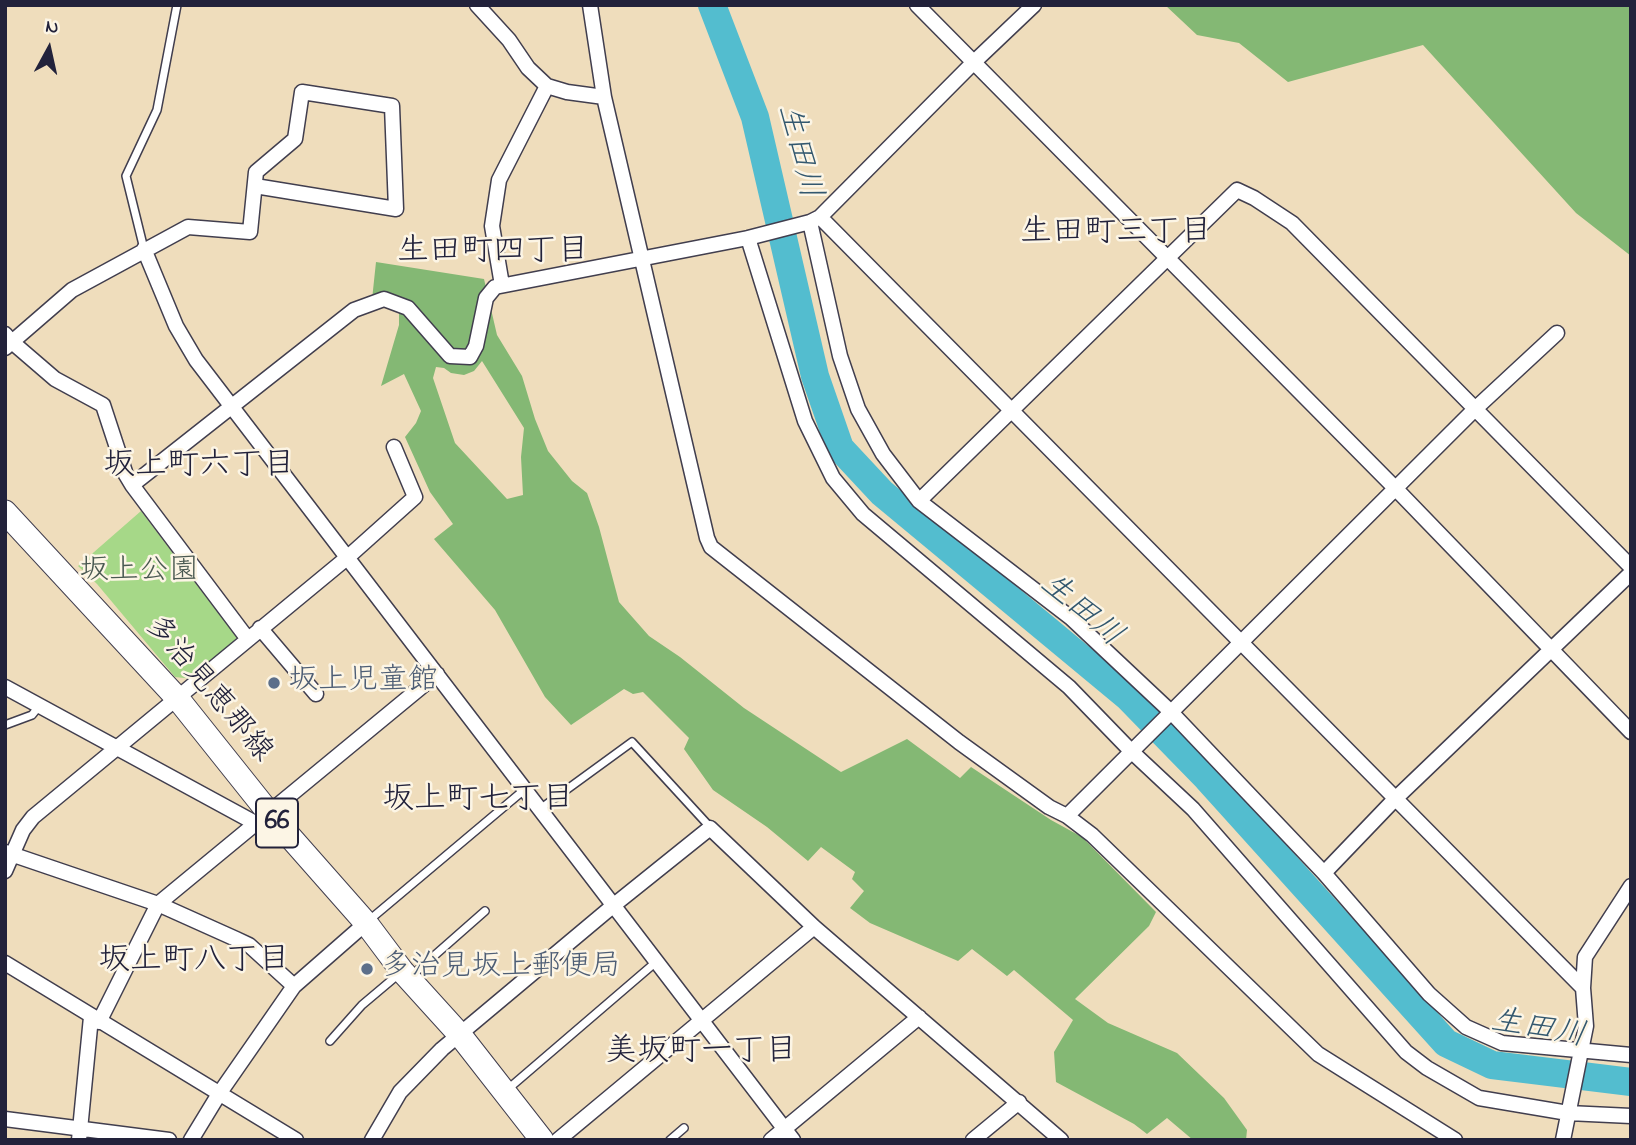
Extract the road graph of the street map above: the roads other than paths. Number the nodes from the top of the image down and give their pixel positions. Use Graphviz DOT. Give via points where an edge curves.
graph roads {
  1 [pos="177,5"];
  2 [pos="477,5"];
  3 [pos="590,5"];
  4 [pos="917,5"];
  5 [pos="1034,5"];
  6 [pos="973,62"];
  7 [pos="547,86"];
  8 [pos="604,97"];
  9 [pos="255,186"];
  10 [pos="815,220"];
  11 [pos="748,238"];
  12 [pos="144,249"];
  13 [pos="643,259"];
  14 [pos="1167,259"];
  15 [pos="502,285"];
  16 [pos="1557,333"];
  17 [pos="7,341"];
  18 [pos="232,408"];
  19 [pos="1475,409"];
  20 [pos="1013,411"];
  21 [pos="394,447"];
  22 [pos="132,485"];
  23 [pos="1397,490"];
  24 [pos="919,501"];
  25 [pos="10,525"];
  26 [pos="348,557"];
  27 [pos="1631,570"];
  28 [pos="260,628"];
  29 [pos="247,638"];
  30 [pos="1240,644"];
  31 [pos="1550,649"];
  32 [pos="437,674"];
  33 [pos="5,687"];
  34 [pos="316,694"];
  35 [pos="178,699"];
  36 [pos="40,705"];
  37 [pos="1170,711"];
  38 [pos="5,725"];
  39 [pos="1631,732"];
  40 [pos="118,748"];
  41 [pos="1132,751"];
  42 [pos="525,789"];
  43 [pos="1394,800"];
  44 [pos="540,809"];
  45 [pos="1067,816"];
  46 [pos="263,819"];
  47 [pos="710,828"];
  48 [pos="9,853"];
  49 [pos="5,871"];
  50 [pos="1324,873"];
  51 [pos="1631,886"];
  52 [pos="158,904"];
  53 [pos="614,905"];
  54 [pos="485,911"];
  55 [pos="366,923"];
  56 [pos="814,927"];
  57 [pos="657,962"];
  58 [pos="5,963"];
  59 [pos="406,974"];
  60 [pos="294,986"];
  61 [pos="1583,988"];
  62 [pos="919,1017"];
  63 [pos="95,1019"];
  64 [pos="702,1019"];
  65 [pos="460,1035"];
  66 [pos="330,1041"];
  67 [pos="1581,1050"];
  68 [pos="1631,1055"];
  69 [pos="504,1093"];
  70 [pos="219,1094"];
  71 [pos="1019,1102"];
  72 [pos="1568,1113"];
  73 [pos="1631,1116"];
  74 [pos="5,1119"];
  75 [pos="684,1128"];
  76 [pos="80,1134"];
  77 [pos="789,1134"];
  78 [pos="169,1140"];
  79 [pos="191,1140"];
  80 [pos="296,1140"];
  81 [pos="372,1140"];
  82 [pos="542,1140"];
  83 [pos="558,1140"];
  84 [pos="670,1140"];
  85 [pos="771,1140"];
  86 [pos="973,1140"];
  87 [pos="1061,1140"];
  88 [pos="1455,1140"];
  89 [pos="1563,1140"];
  1 -- 12 [label="lane" via="157,110 126,176"];
  2 -- 7 [label="street"];
  3 -- 8 [label="street"];
  4 -- 6 [label="street"];
  5 -- 6 [label="street"];
  6 -- 10 [label="street"];
  6 -- 14 [label="street"];
  7 -- 8 [label="street"];
  7 -- 15 [label="street" via="499,180 492,226"];
  8 -- 13 [label="street"];
  9 -- 9 [label="street" via="256,172 295,139 302,92 392,106 396,209"];
  9 -- 12 [label="street" via="250,232 188,227"];
  10 -- 11 [label="street"];
  10 -- 20 [label="street"];
  10 -- 24 [label="street" via="840,356 858,409 883,454"];
  11 -- 13 [label="street"];
  11 -- 41 [label="street" via="805,422 834,478 863,514 1069,687"];
  12 -- 17 [label="street" via="72,290"];
  12 -- 18 [label="street" via="176,326"];
  13 -- 15 [label="street"];
  13 -- 45 [label="street" via="711,547 959,742"];
  14 -- 19 [label="street" via="1237,190 1254,198 1292,223"];
  14 -- 20 [label="street"];
  14 -- 23 [label="street"];
  15 -- 18 [label="street" via="486,298 470,357 450,356 408,308 383,299 354,310"];
  16 -- 19 [label="street"];
  17 -- 22 [label="street" via="55,379 103,405"];
  18 -- 22 [label="street"];
  18 -- 26 [label="street"];
  19 -- 23 [label="street"];
  19 -- 27 [label="street"];
  20 -- 24 [label="street"];
  20 -- 30 [label="street"];
  21 -- 26 [label="street" via="415,497"];
  22 -- 29 [label="street"];
  23 -- 30 [label="street"];
  23 -- 31 [label="street"];
  24 -- 37 [label="street" via="1072,618"];
  25 -- 35 [label="main road, 多治見恵那線 / 66"];
  26 -- 28 [label="street"];
  26 -- 32 [label="street"];
  27 -- 31 [label="street"];
  28 -- 29 [label="street"];
  28 -- 34 [label="street"];
  29 -- 35 [label="street"];
  30 -- 37 [label="street"];
  30 -- 43 [label="street"];
  31 -- 39 [label="street"];
  31 -- 43 [label="street"];
  32 -- 42 [label="street"];
  32 -- 46 [label="street"];
  33 -- 36 [label="street"];
  35 -- 40 [label="street"];
  35 -- 46 [label="main road, 多治見恵那線 / 66"];
  36 -- 38 [label="lane" via="32,715"];
  36 -- 40 [label="street"];
  37 -- 41 [label="street"];
  37 -- 50 [label="street"];
  40 -- 46 [label="street"];
  40 -- 48 [label="street" via="33,817"];
  41 -- 45 [label="street"];
  41 -- 72 [label="street" via="1193,809 1406,1052 1479,1098"];
  42 -- 44 [label="street"];
  42 -- 55 [label="lane"];
  43 -- 50 [label="street"];
  43 -- 61 [label="street"];
  44 -- 47 [label="lane" via="632,742"];
  44 -- 53 [label="street"];
  45 -- 88 [label="street" via="1318,1054"];
  46 -- 52 [label="street"];
  46 -- 55 [label="main road, 多治見恵那線 / 66"];
  47 -- 53 [label="street"];
  47 -- 56 [label="street"];
  48 -- 49 [label="street"];
  48 -- 52 [label="street"];
  50 -- 67 [label="street" via="1429,994 1466,1027 1502,1043"];
  51 -- 61 [label="street" via="1585,957"];
  52 -- 60 [label="street" via="249,945"];
  52 -- 63 [label="street"];
  53 -- 57 [label="street"];
  53 -- 65 [label="street"];
  54 -- 59 [label="lane"];
  55 -- 59 [label="main road, 多治見恵那線 / 66"];
  55 -- 60 [label="street"];
  56 -- 62 [label="street"];
  56 -- 64 [label="street"];
  57 -- 64 [label="street"];
  57 -- 69 [label="lane"];
  58 -- 63 [label="street"];
  59 -- 65 [label="main road, 多治見恵那線 / 66"];
  59 -- 66 [label="lane" via="362,1005"];
  60 -- 70 [label="street"];
  61 -- 67 [label="street" via="1586,1026"];
  62 -- 71 [label="street"];
  62 -- 77 [label="street"];
  63 -- 70 [label="street"];
  63 -- 76 [label="street"];
  64 -- 77 [label="street"];
  64 -- 83 [label="street"];
  65 -- 69 [label="main road, 多治見恵那線 / 66"];
  65 -- 81 [label="street" via="400,1092"];
  67 -- 68 [label="street"];
  67 -- 72 [label="street"];
  69 -- 82 [label="main road, 多治見恵那線 / 66"];
  70 -- 79 [label="street"];
  70 -- 80 [label="street"];
  71 -- 86 [label="street"];
  71 -- 87 [label="street"];
  72 -- 73 [label="street"];
  72 -- 89 [label="street"];
  74 -- 76 [label="street"];
  75 -- 84 [label="lane"];
  76 -- 78 [label="street"];
  77 -- 85 [label="street"];
}
